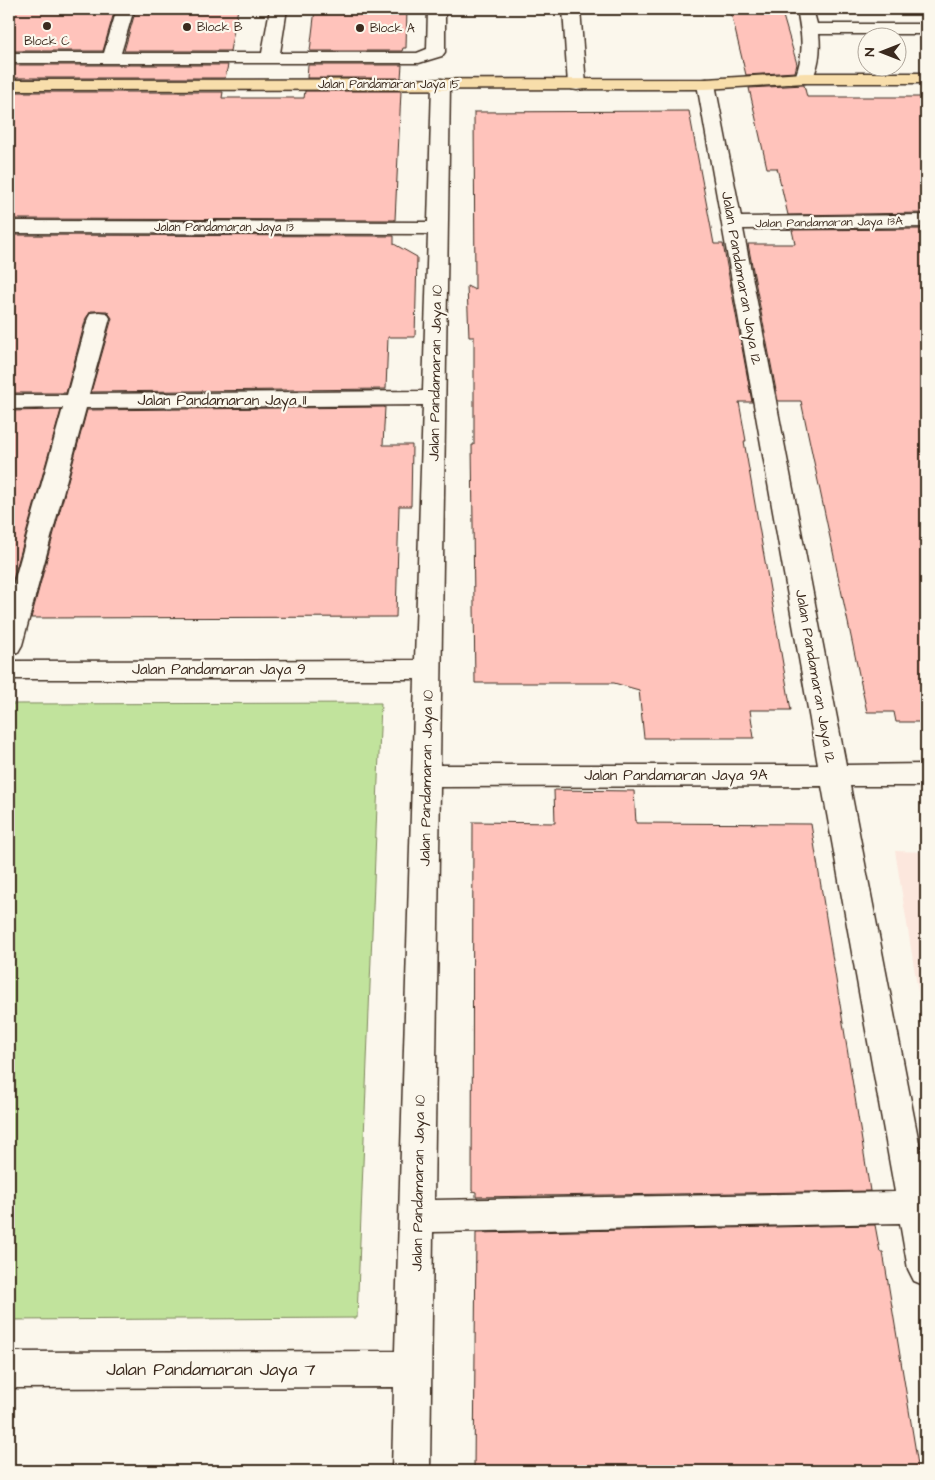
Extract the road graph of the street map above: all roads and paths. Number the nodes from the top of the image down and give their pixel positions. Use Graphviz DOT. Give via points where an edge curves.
graph roads {
  1 [pos="125,9"];
  2 [pos="278,9"];
  3 [pos="436,9"];
  4 [pos="571,9"];
  5 [pos="805,9"];
  6 [pos="811,29"];
  7 [pos="926,29"];
  8 [pos="9,58"];
  9 [pos="111,58"];
  10 [pos="270,58"];
  11 [pos="804,78"];
  12 [pos="926,78"];
  13 [pos="441,84"];
  14 [pos="706,84"];
  15 [pos="9,85"];
  16 [pos="577,85"];
  17 [pos="926,221"];
  18 [pos="732,223"];
  19 [pos="9,227"];
  20 [pos="438,228"];
  21 [pos="99,318"];
  22 [pos="435,398"];
  23 [pos="75,401"];
  24 [pos="9,402"];
  25 [pos="9,645"];
  26 [pos="429,669"];
  27 [pos="9,670"];
  28 [pos="834,775"];
  29 [pos="926,775"];
  30 [pos="426,776"];
  31 [pos="915,1207"];
  32 [pos="417,1216"];
  33 [pos="926,1269"];
  34 [pos="414,1369"];
  35 [pos="9,1370"];
  36 [pos="412,1471"];
  1 -- 9 [label="street"];
  2 -- 10 [label="street"];
  3 -- 10 [label="street" via="436,52 419,58"];
  4 -- 16 [label="street"];
  5 -- 6 [label="street"];
  6 -- 7 [label="street"];
  6 -- 11 [label="street" via="812,56"];
  8 -- 9 [label="street"];
  9 -- 10 [label="street"];
  11 -- 12 [label="main road, Jalan Pandamaran Jaya 15"];
  11 -- 14 [label="main road, Jalan Pandamaran Jaya 15"];
  13 -- 15 [label="main road, Jalan Pandamaran Jaya 15"];
  13 -- 16 [label="main road, Jalan Pandamaran Jaya 15"];
  13 -- 20 [label="street, Jalan Pandamaran Jaya 10"];
  14 -- 16 [label="main road, Jalan Pandamaran Jaya 15"];
  14 -- 18 [label="street, Jalan Pandamaran Jaya 12"];
  17 -- 18 [label="street, Jalan Pandamaran Jaya 13A"];
  18 -- 28 [label="street, Jalan Pandamaran Jaya 12"];
  19 -- 20 [label="street, Jalan Pandamaran Jaya 13"];
  20 -- 22 [label="street, Jalan Pandamaran Jaya 10"];
  21 -- 23 [label="street"];
  22 -- 23 [label="street, Jalan Pandamaran Jaya 11"];
  22 -- 26 [label="street, Jalan Pandamaran Jaya 10"];
  23 -- 24 [label="street, Jalan Pandamaran Jaya 11"];
  23 -- 25 [label="street"];
  26 -- 27 [label="street, Jalan Pandamaran Jaya 9"];
  26 -- 30 [label="street, Jalan Pandamaran Jaya 10"];
  28 -- 29 [label="street, Jalan Pandamaran Jaya 9A"];
  28 -- 30 [label="street, Jalan Pandamaran Jaya 9A"];
  28 -- 31 [label="street, Jalan Pandamaran Jaya 12"];
  30 -- 32 [label="street, Jalan Pandamaran Jaya 10"];
  31 -- 32 [label="street"];
  31 -- 33 [label="street, Jalan Pandamaran Jaya 12"];
  32 -- 34 [label="street, Jalan Pandamaran Jaya 10"];
  34 -- 35 [label="street, Jalan Pandamaran Jaya 7"];
  34 -- 36 [label="street, Jalan Pandamaran Jaya 10"];
}
